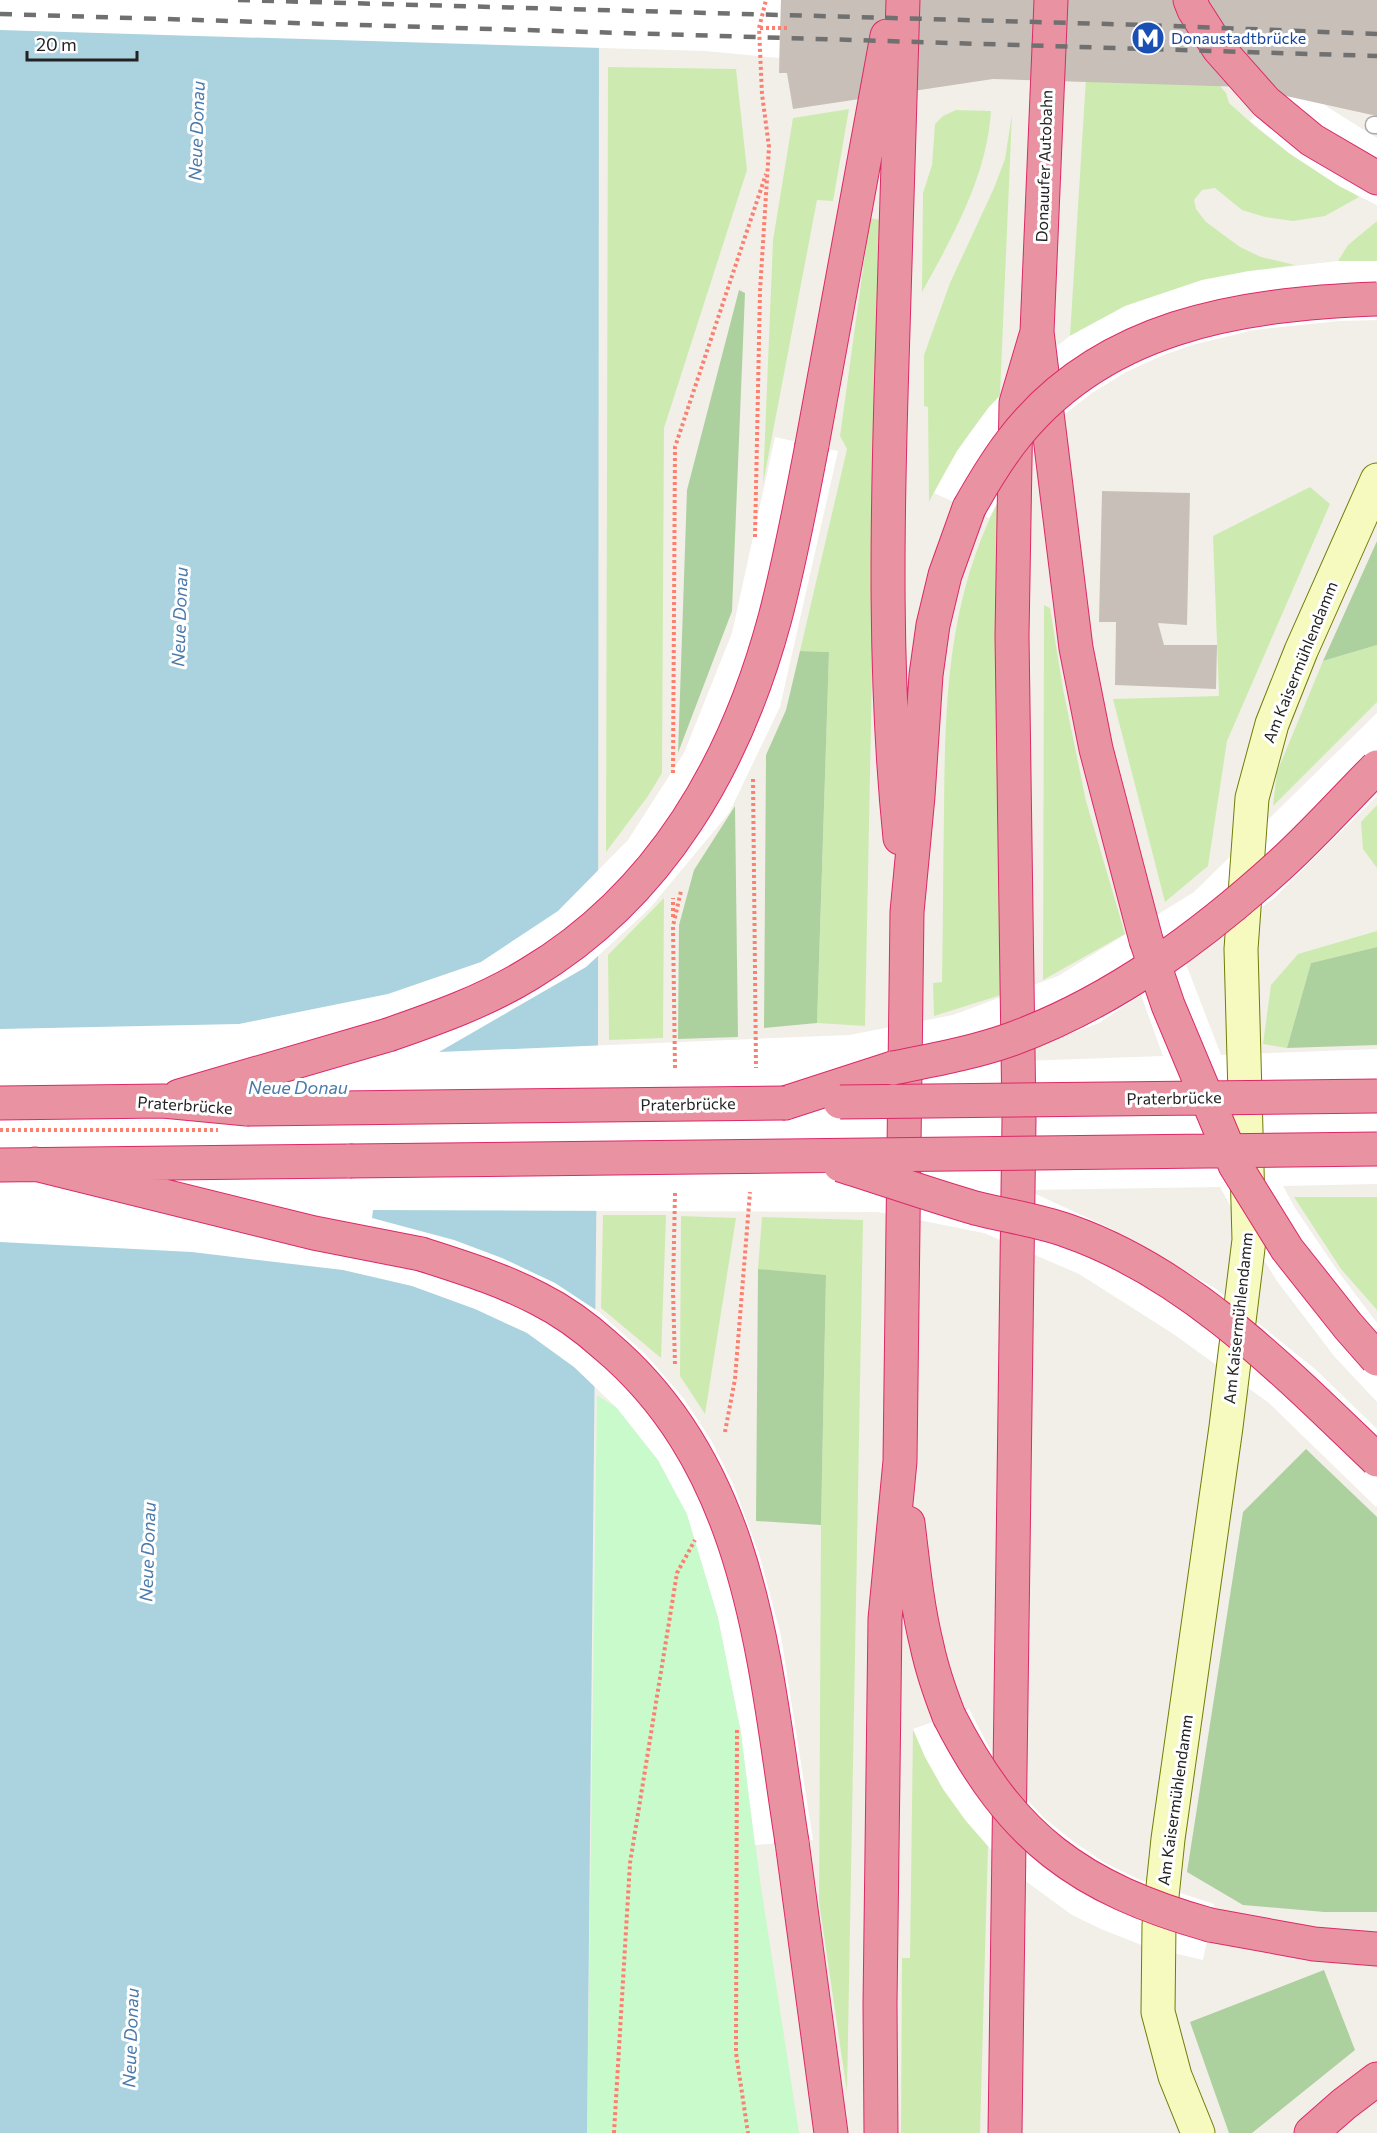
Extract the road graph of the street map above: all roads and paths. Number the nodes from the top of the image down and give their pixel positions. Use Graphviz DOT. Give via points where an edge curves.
graph roads {
  1 [pos="766,0"];
  2 [pos="897,0"];
  3 [pos="903,0"];
  4 [pos="1051,0"];
  5 [pos="1190,0"];
  6 [pos="759,28"];
  7 [pos="789,28"];
  8 [pos="768,168"];
  9 [pos="1377,178"];
  10 [pos="1377,299"];
  11 [pos="1037,332"];
  12 [pos="1377,480"];
  13 [pos="755,549"];
  14 [pos="1377,766"];
  15 [pos="673,782"];
  16 [pos="684,880"];
  17 [pos="673,890"];
  18 [pos="908,912"];
  19 [pos="672,926"];
  20 [pos="675,1069"];
  21 [pos="1377,1096"];
  22 [pos="163,1101"];
  23 [pos="785,1102"];
  24 [pos="0,1103"];
  25 [pos="1377,1149"];
  26 [pos="813,1156"];
  27 [pos="35,1164"];
  28 [pos="0,1165"];
  29 [pos="675,1185"];
  30 [pos="1377,1359"];
  31 [pos="675,1366"];
  32 [pos="1377,1460"];
  33 [pos="900,1461"];
  34 [pos="698,1534"];
  35 [pos="737,1720"];
  36 [pos="1377,1949"];
  37 [pos="1377,2079"];
  38 [pos="614,2133"];
  39 [pos="748,2133"];
  40 [pos="831,2133"];
  41 [pos="880,2133"];
  42 [pos="1005,2133"];
  43 [pos="1198,2133"];
  44 [pos="1311,2133"];
  1 -- 6 [label="path"];
  2 -- 22 [label="highway, bridge" via="884,48 812,445 775,620 732,738 683,829 615,910 530,974 447,1014 388,1035"];
  3 -- 18 [label="highway" via="889,627 895,795"];
  4 -- 11 [label="highway, Donauufer Autobahn"];
  5 -- 9 [label="highway" via="1219,49 1266,102 1312,140"];
  6 -- 7 [label="path"];
  6 -- 8 [label="path"];
  8 -- 13 [label="path" via="760,291"];
  8 -- 15 [label="path" via="675,447"];
  10 -- 18 [label="highway, bridge" via="1239,311 1161,333 1127,348 1063,389 1012,440 969,508 945,575 933,625"];
  11 -- 30 [label="highway, bridge" via="1076,648 1096,748 1146,940 1168,1005 1235,1166 1287,1249"];
  11 -- 42 [label="highway" via="1016,403 1012,636 1019,1119"];
  12 -- 43 [label="street, Am Kaisermühlendamm" via="1272,724 1252,798 1241,950 1249,1240 1159,1924 1158,2012 1175,2076"];
  14 -- 23 [label="highway, bridge" via="1282,862 1215,921 1147,970 1077,1010 1012,1039 956,1056 893,1068"];
  16 -- 19 [label="path"];
  17 -- 19 [label="path"];
  18 -- 33 [label="highway"];
  19 -- 20 [label="path"];
  21 -- 23 [label="highway, Praterbrücke, bridge"];
  22 -- 23 [label="highway, Praterbrücke, bridge" via="247,1109"];
  22 -- 24 [label="highway, Praterbrücke"];
  25 -- 26 [label="highway, bridge"];
  26 -- 27 [label="highway, bridge"];
  26 -- 32 [label="highway, bridge" via="977,1208 1069,1231 1120,1254 1165,1280 1249,1341"];
  27 -- 28 [label="highway"];
  27 -- 40 [label="highway, bridge" via="314,1233 421,1254 489,1276 541,1299 586,1329 652,1390 703,1465 724,1511 752,1605 792,1842"];
  29 -- 31 [label="path"];
  33 -- 36 [label="highway, bridge" via="919,1608 935,1677 967,1751 1016,1820 1079,1871 1113,1891 1169,1913 1210,1925 1314,1944"];
  33 -- 41 [label="highway" via="885,1619"];
  34 -- 38 [label="path" via="676,1573 630,1863"];
  35 -- 39 [label="path" via="736,2053"];
  37 -- 44 [label="highway"];
}
